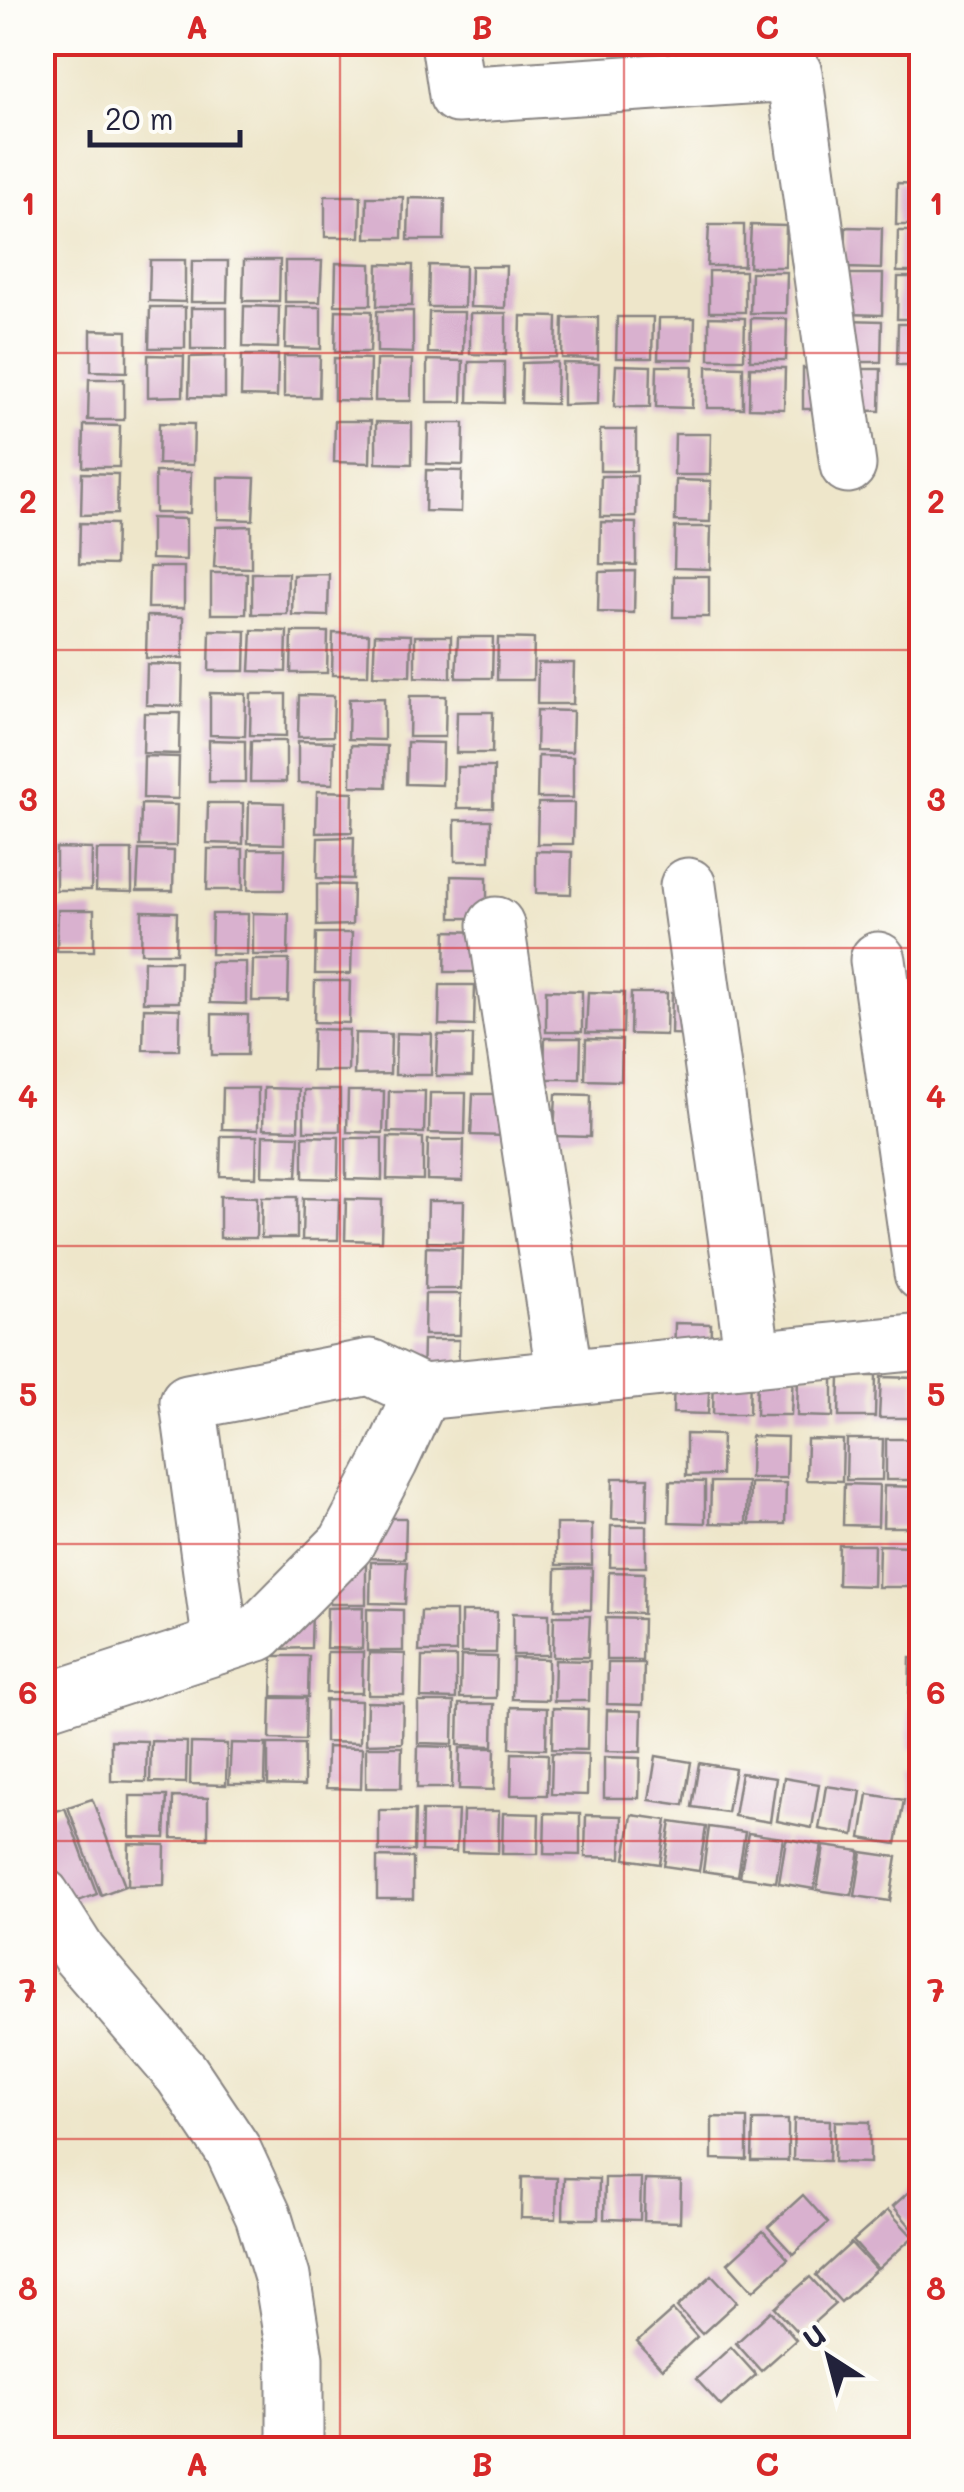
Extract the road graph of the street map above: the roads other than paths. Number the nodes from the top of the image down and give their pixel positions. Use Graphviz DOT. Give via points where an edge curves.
graph roads {
  1 [pos="448,42"];
  2 [pos="848,465"];
  3 [pos="688,886"];
  4 [pos="496,926"];
  5 [pos="878,960"];
  6 [pos="922,1273"];
  7 [pos="922,1342"];
  8 [pos="753,1359"];
  9 [pos="564,1378"];
  10 [pos="422,1392"];
  11 [pos="221,1645"];
  12 [pos="42,1703"];
  13 [pos="42,1896"];
  14 [pos="295,2450"];
  1 -- 2 [label="street" via="457,95 794,73"];
  3 -- 8 [label="street"];
  4 -- 9 [label="street"];
  5 -- 6 [label="street"];
  7 -- 8 [label="street"];
  8 -- 9 [label="street"];
  9 -- 10 [label="street"];
  10 -- 11 [label="street" via="346,1544 258,1633"];
  10 -- 11 [label="street" via="370,1368 188,1402"];
  11 -- 12 [label="street"];
  13 -- 14 [label="street" via="79,1954 182,2074 233,2150 264,2215 295,2358"];
}
